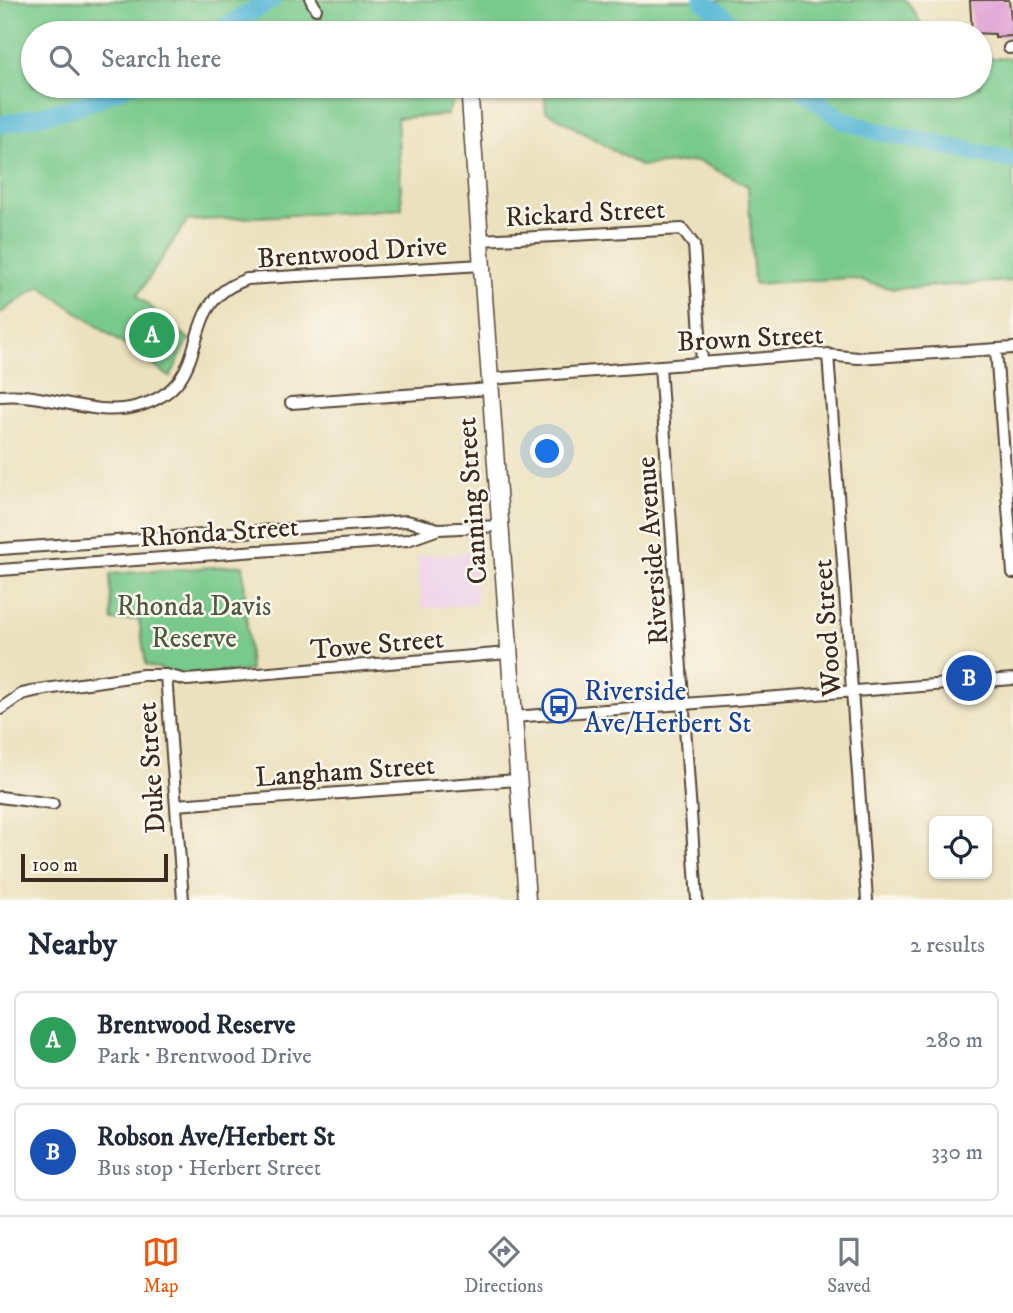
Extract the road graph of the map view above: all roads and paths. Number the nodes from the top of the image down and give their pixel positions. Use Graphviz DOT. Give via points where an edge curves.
graph roads {
  1 [pos="470,99"];
  2 [pos="480,240"];
  3 [pos="482,265"];
  4 [pos="1013,348"];
  5 [pos="996,349"];
  6 [pos="828,354"];
  7 [pos="702,362"];
  8 [pos="660,366"];
  9 [pos="490,384"];
  10 [pos="0,396"];
  11 [pos="291,403"];
  12 [pos="499,526"];
  13 [pos="439,529"];
  14 [pos="0,549"];
  15 [pos="0,570"];
  16 [pos="1013,573"];
  17 [pos="508,653"];
  18 [pos="166,675"];
  19 [pos="1013,680"];
  20 [pos="854,692"];
  21 [pos="685,703"];
  22 [pos="0,709"];
  23 [pos="513,717"];
  24 [pos="517,780"];
  25 [pos="0,797"];
  26 [pos="53,804"];
  27 [pos="176,805"];
  28 [pos="183,900"];
  29 [pos="527,900"];
  30 [pos="697,900"];
  31 [pos="867,900"];
  1 -- 2 [label="street, Canning Street"];
  2 -- 3 [label="street, Canning Street"];
  2 -- 7 [label="street, Rickard Street" via="682,229 694,245"];
  3 -- 9 [label="street, Canning Street"];
  3 -- 10 [label="street, Brentwood Drive" via="247,279 218,295 181,377 152,401 112,410 35,396"];
  4 -- 5 [label="street, Brown Street"];
  5 -- 6 [label="street, Brown Street" via="858,358"];
  5 -- 16 [label="street"];
  6 -- 7 [label="street, Brown Street"];
  6 -- 20 [label="street, Wood Street"];
  7 -- 8 [label="street, Brown Street"];
  8 -- 9 [label="street, Brown Street"];
  8 -- 21 [label="street, Riverside Avenue"];
  9 -- 11 [label="street, Brown Street"];
  9 -- 12 [label="street, Canning Street"];
  12 -- 13 [label="street, Rhonda Street"];
  12 -- 17 [label="street, Canning Street"];
  13 -- 14 [label="street, Rhonda Street" via="407,522"];
  13 -- 15 [label="street, Rhonda Street" via="408,540"];
  17 -- 18 [label="street, Towe Street" via="187,680"];
  17 -- 23 [label="street, Canning Street"];
  18 -- 22 [label="street, Towe Street" via="39,690 22,694"];
  18 -- 27 [label="street, Duke Street"];
  19 -- 20 [label="street"];
  20 -- 21 [label="street"];
  20 -- 31 [label="street, Wood Street"];
  21 -- 23 [label="street"];
  21 -- 30 [label="street, Riverside Avenue"];
  23 -- 24 [label="street, Canning Street"];
  24 -- 27 [label="street, Langham Street"];
  24 -- 29 [label="street, Canning Street"];
  25 -- 26 [label="street"];
  27 -- 28 [label="street, Duke Street"];
}
